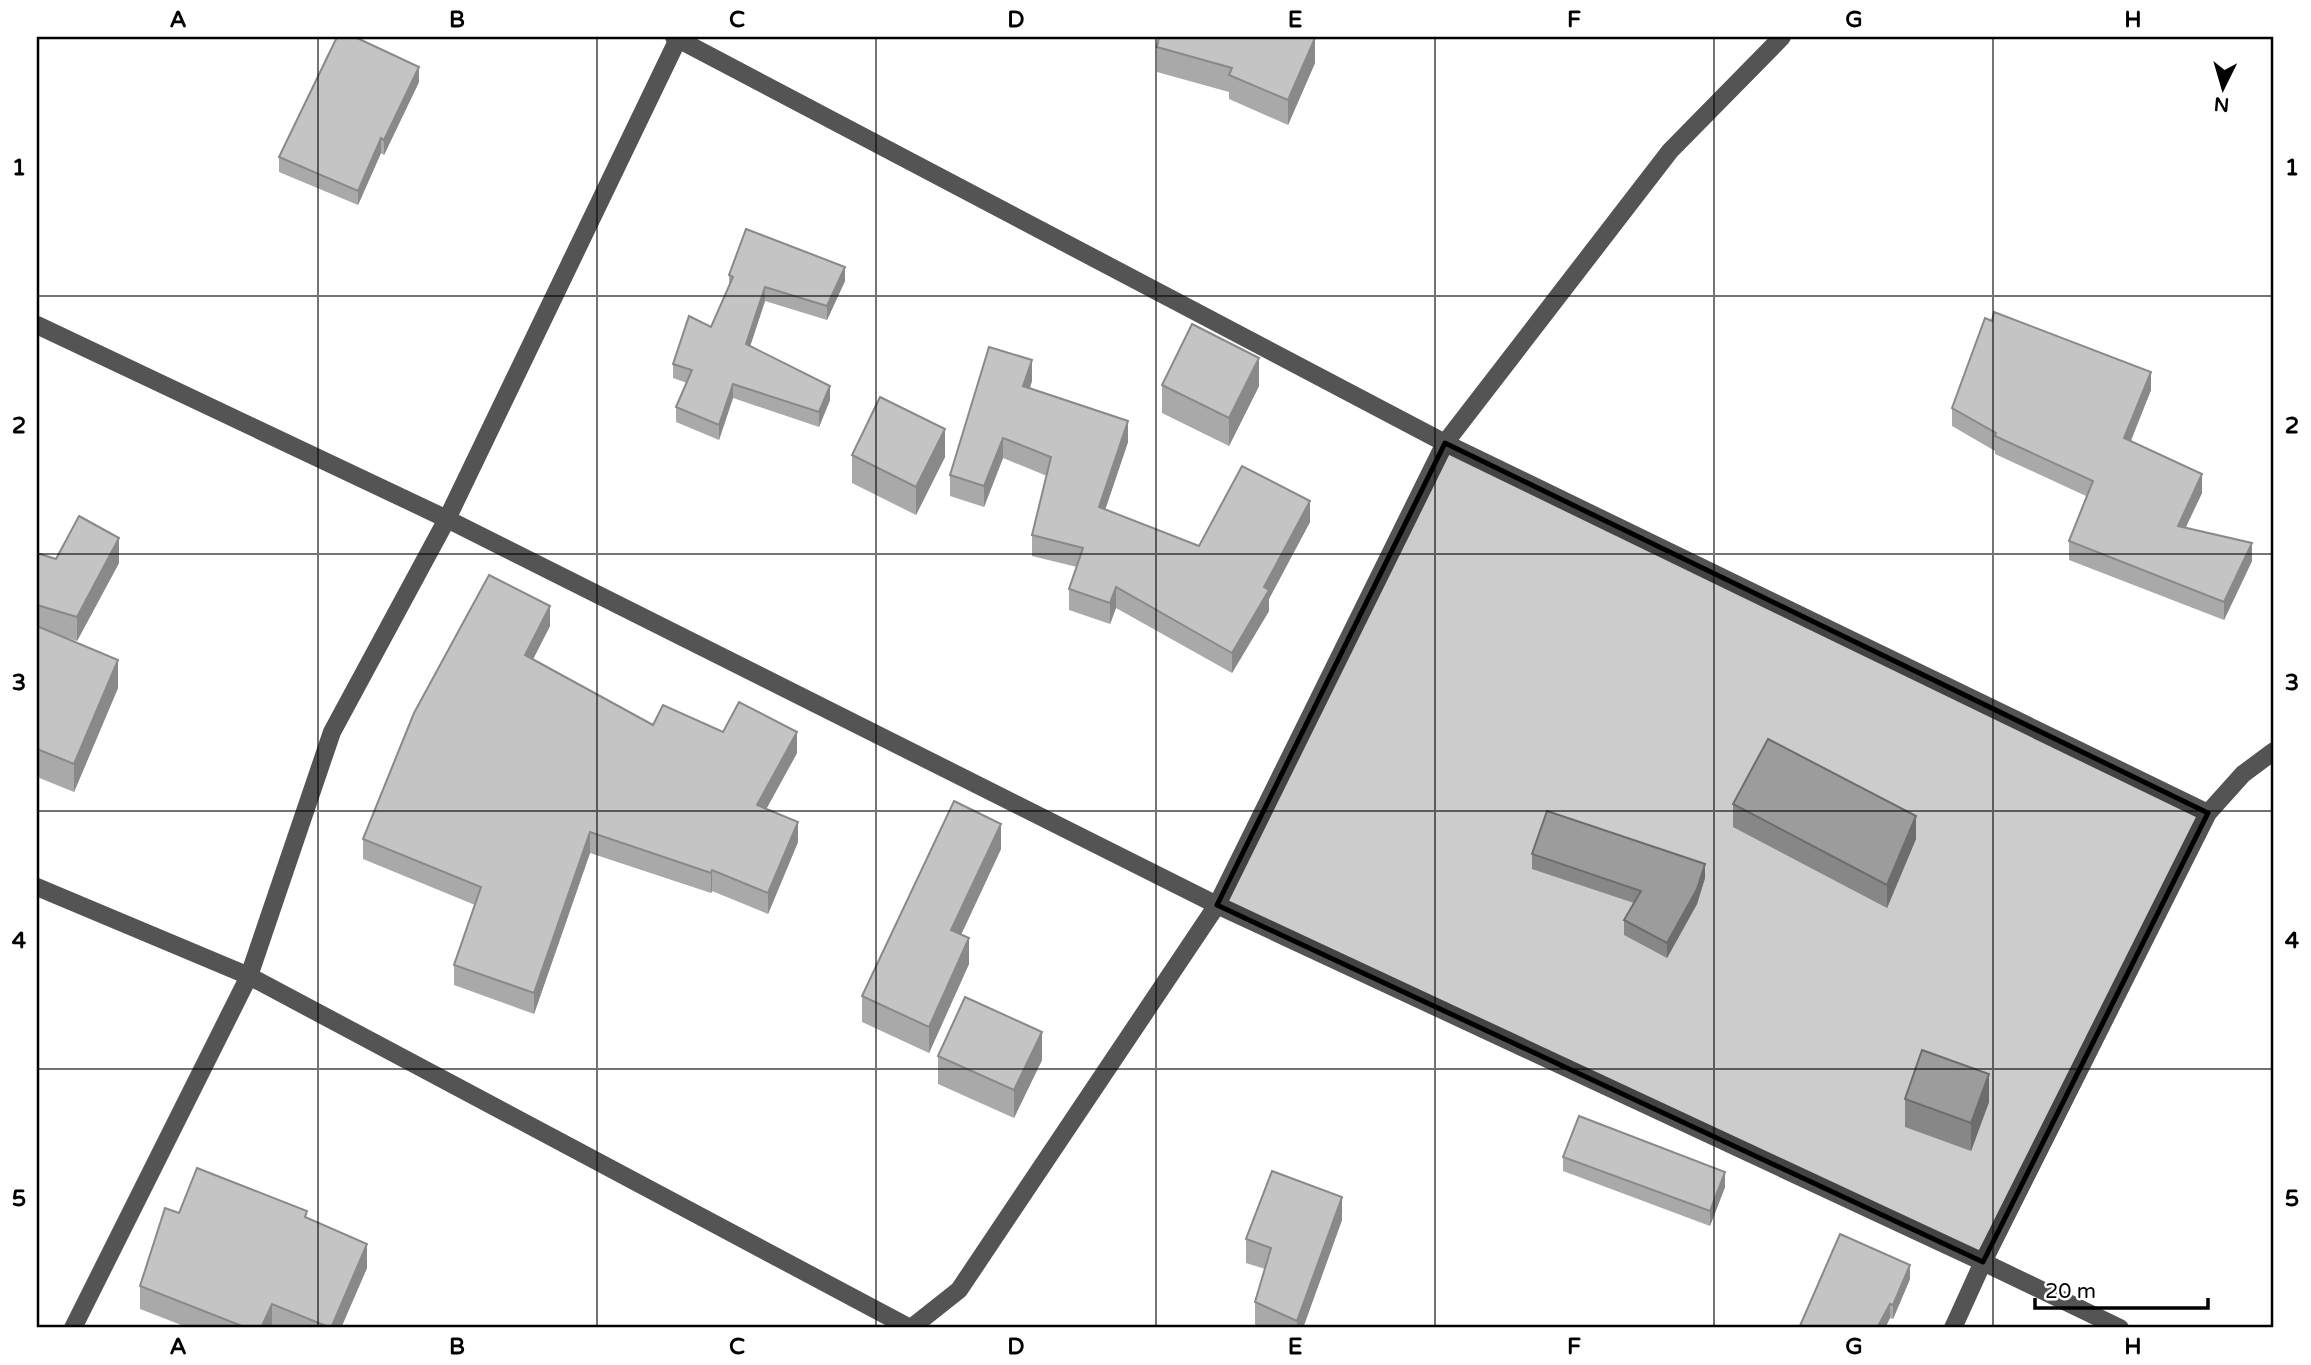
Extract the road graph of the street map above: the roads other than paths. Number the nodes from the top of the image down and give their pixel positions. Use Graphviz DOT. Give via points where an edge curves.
graph roads {
  1 [pos="677,37"];
  2 [pos="1782,37"];
  3 [pos="37,325"];
  4 [pos="1445,443"];
  5 [pos="447,519"];
  6 [pos="2274,751"];
  7 [pos="2208,813"];
  8 [pos="37,887"];
  9 [pos="1217,905"];
  10 [pos="249,976"];
  11 [pos="1983,1262"];
  12 [pos="73,1328"];
  13 [pos="911,1328"];
  14 [pos="1954,1328"];
  15 [pos="2120,1328"];
  1 -- 4 [label="street"];
  1 -- 5 [label="street"];
  2 -- 4 [label="street" via="1670,150"];
  3 -- 5 [label="street"];
  4 -- 7 [label="street"];
  4 -- 9 [label="street"];
  5 -- 9 [label="street"];
  5 -- 10 [label="street" via="332,732"];
  6 -- 7 [label="street" via="2243,774"];
  7 -- 11 [label="street"];
  8 -- 10 [label="street"];
  9 -- 11 [label="street"];
  9 -- 13 [label="street" via="958,1290"];
  10 -- 12 [label="street"];
  10 -- 13 [label="street"];
  11 -- 14 [label="street"];
  11 -- 15 [label="street"];
}
